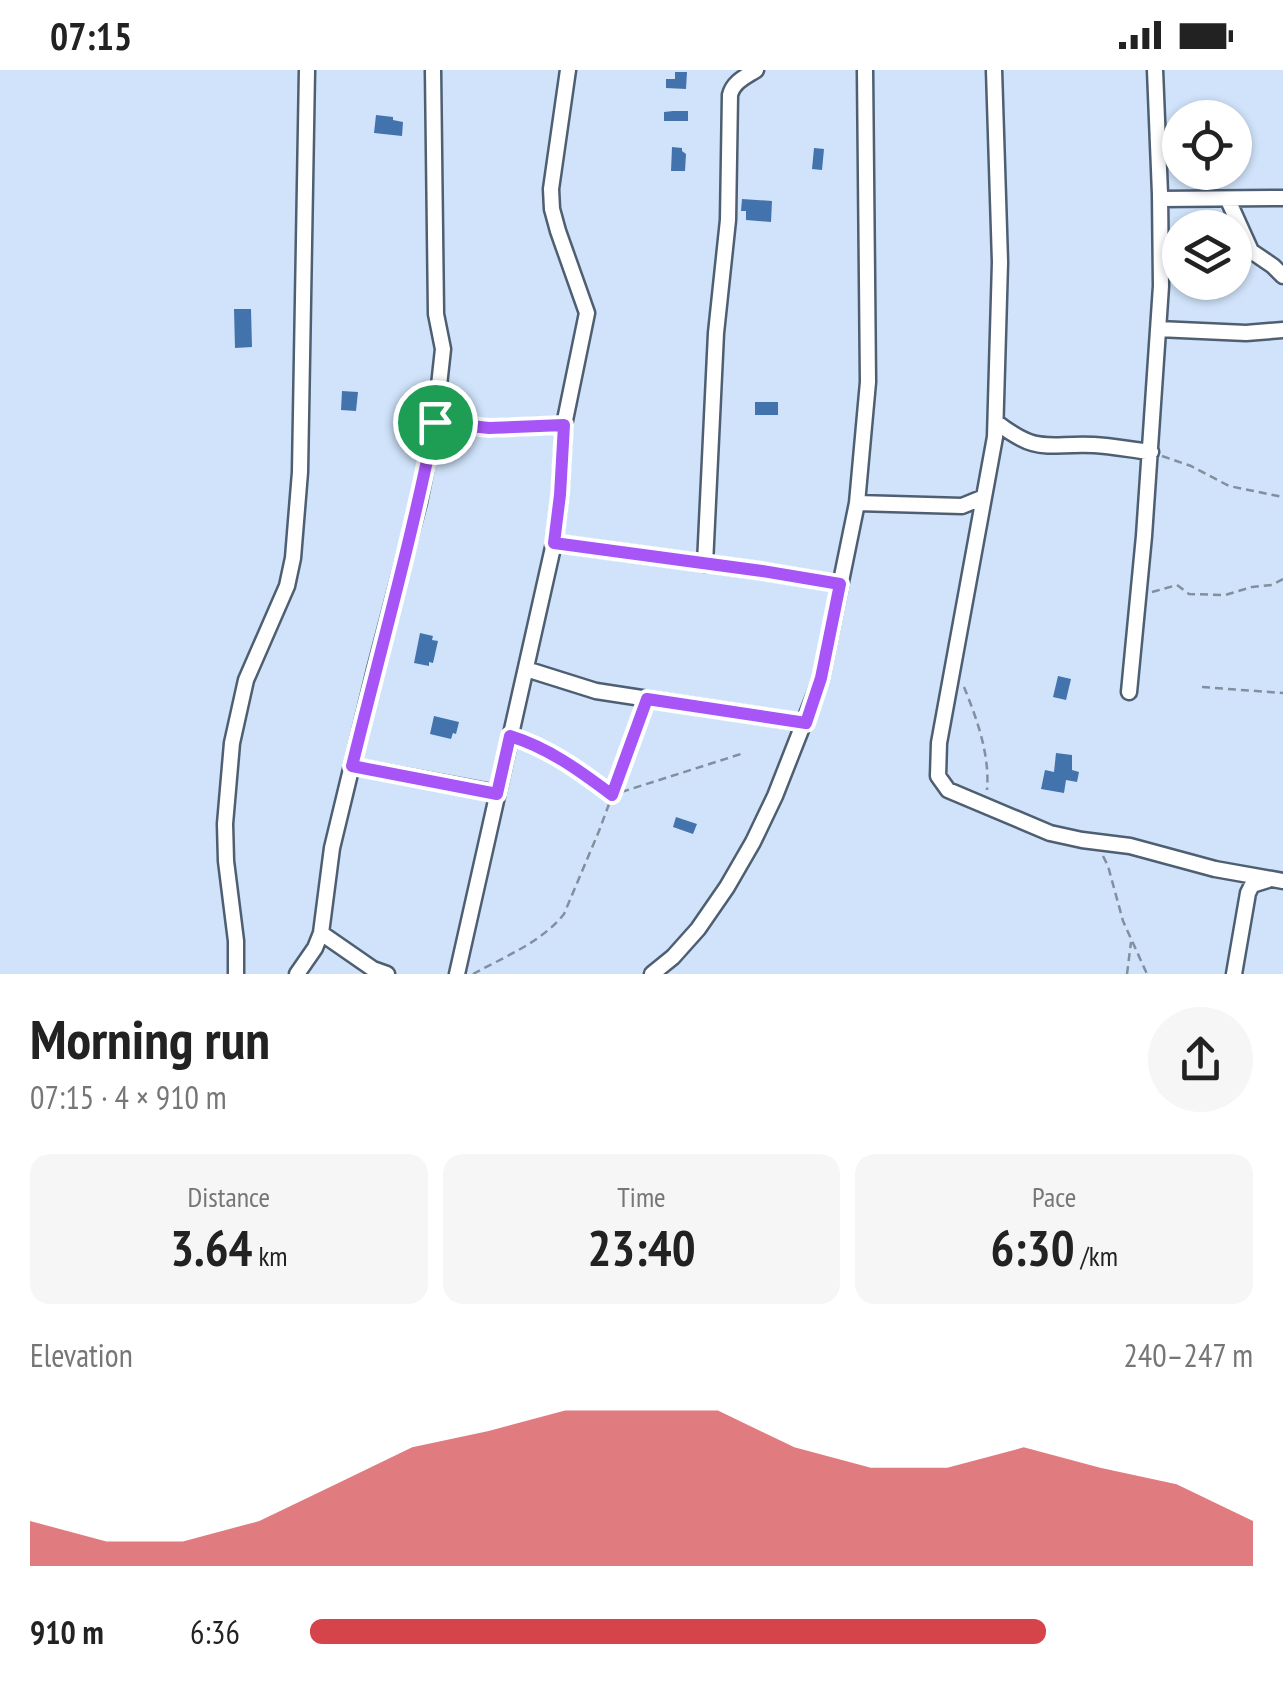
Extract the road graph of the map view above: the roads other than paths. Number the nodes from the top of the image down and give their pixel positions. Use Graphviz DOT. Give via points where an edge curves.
graph roads {
  1 [pos="307,70"];
  2 [pos="433,70"];
  3 [pos="568,70"];
  4 [pos="756,70"];
  5 [pos="865,70"];
  6 [pos="994,70"];
  7 [pos="1155,70"];
  8 [pos="1283,198"];
  9 [pos="1160,199"];
  10 [pos="1228,200"];
  11 [pos="1283,276"];
  12 [pos="1158,329"];
  13 [pos="1283,330"];
  14 [pos="435,422"];
  15 [pos="996,422"];
  16 [pos="564,425"];
  17 [pos="1150,452"];
  18 [pos="984,497"];
  19 [pos="857,503"];
  20 [pos="554,543"];
  21 [pos="705,564"];
  22 [pos="840,584"];
  23 [pos="526,668"];
  24 [pos="1129,692"];
  25 [pos="806,723"];
  26 [pos="352,766"];
  27 [pos="497,794"];
  28 [pos="1276,880"];
  29 [pos="321,933"];
  30 [pos="458,969"];
  31 [pos="236,974"];
  32 [pos="296,974"];
  33 [pos="387,974"];
  34 [pos="473,974"];
  35 [pos="652,974"];
  36 [pos="1234,974"];
  1 -- 31 [label="street" via="299,486 287,586 246,680 232,743 226,842"];
  2 -- 14 [label="street" via="436,314 443,349"];
  3 -- 16 [label="street" via="552,208 588,318"];
  4 -- 21 [label="street" via="730,95"];
  5 -- 19 [label="street" via="869,344"];
  6 -- 15 [label="street"];
  7 -- 9 [label="street"];
  8 -- 10 [label="street"];
  9 -- 10 [label="street"];
  9 -- 12 [label="street"];
  10 -- 11 [label="street" via="1252,251"];
  12 -- 13 [label="street"];
  12 -- 17 [label="street"];
  14 -- 16 [label="street"];
  14 -- 26 [label="street"];
  15 -- 17 [label="street" via="1036,445"];
  15 -- 18 [label="street"];
  16 -- 20 [label="street"];
  17 -- 24 [label="street"];
  18 -- 19 [label="street" via="962,506"];
  18 -- 28 [label="street" via="939,743 938,776 948,790 1050,833"];
  19 -- 22 [label="street"];
  20 -- 21 [label="street"];
  20 -- 23 [label="street"];
  21 -- 22 [label="street"];
  22 -- 25 [label="street"];
  23 -- 25 [label="street" via="596,691"];
  23 -- 27 [label="street"];
  25 -- 35 [label="street" via="727,887 698,929"];
  26 -- 27 [label="street"];
  26 -- 29 [label="street"];
  27 -- 30 [label="street"];
  28 -- 36 [label="street" via="1252,885 1248,893"];
  29 -- 32 [label="street"];
  29 -- 33 [label="street"];
  30 -- 34 [label="street"];
}
